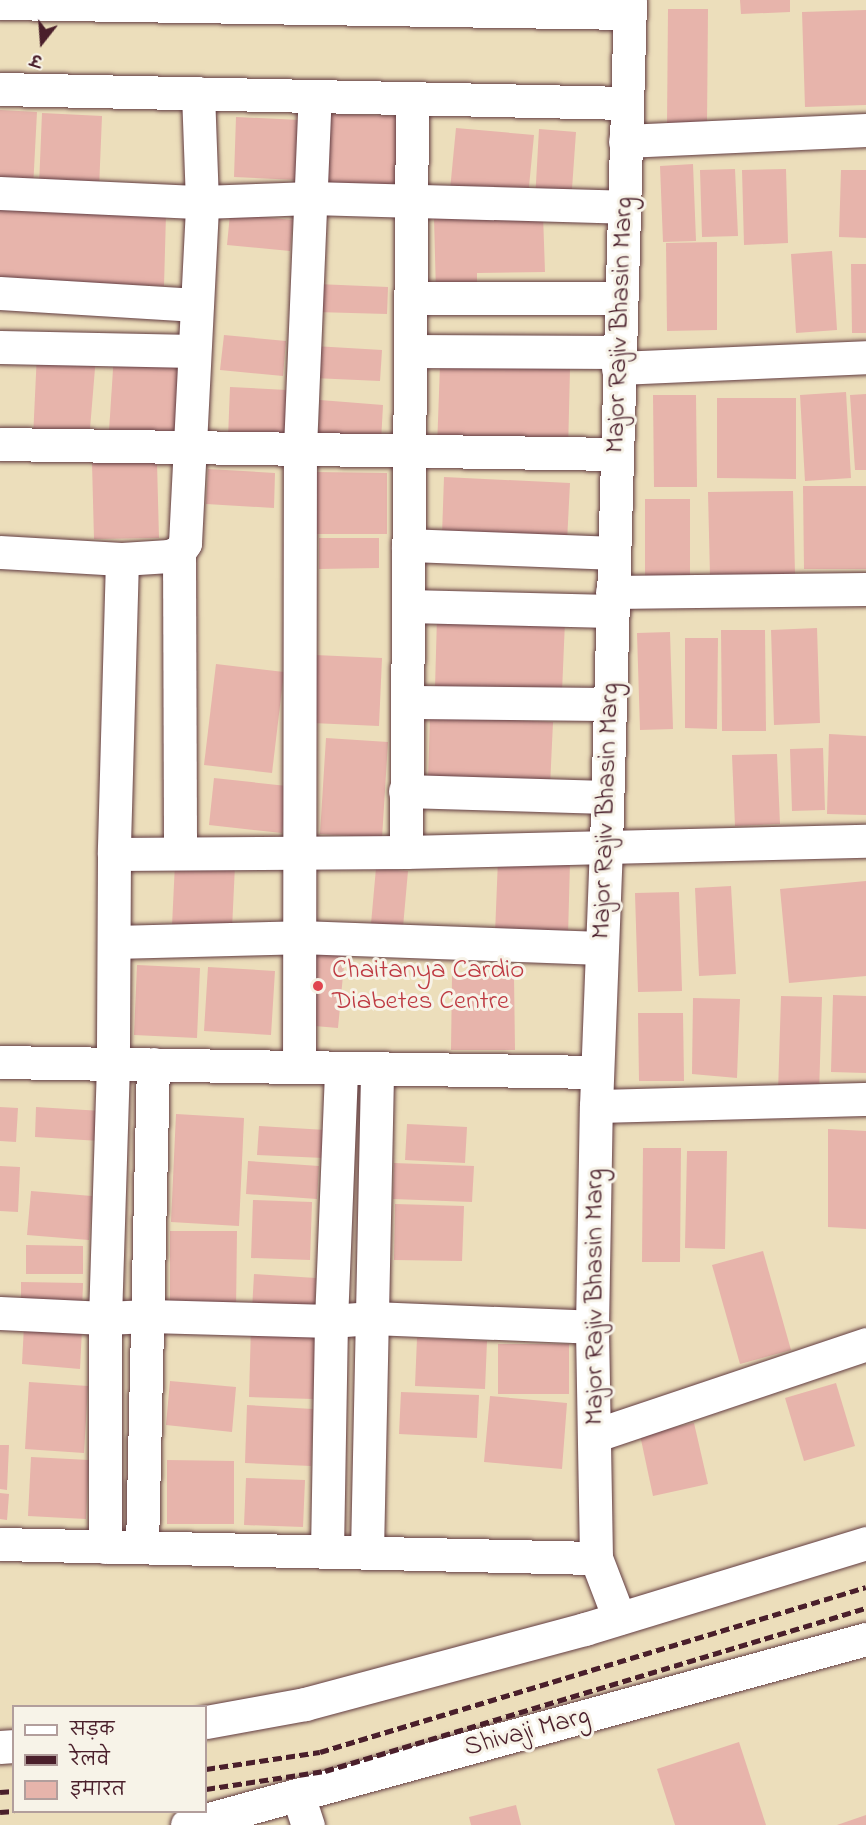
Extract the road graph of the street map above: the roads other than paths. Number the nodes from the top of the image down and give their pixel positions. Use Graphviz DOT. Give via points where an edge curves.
graph roads {
  1 [pos="121,2"];
  2 [pos="0,3"];
  3 [pos="246,3"];
  4 [pos="355,4"];
  5 [pos="466,5"];
  6 [pos="630,7"];
  7 [pos="0,89"];
  8 [pos="198,93"];
  9 [pos="315,96"];
  10 [pos="412,98"];
  11 [pos="626,103"];
  12 [pos="866,130"];
  13 [pos="625,141"];
  14 [pos="0,193"];
  15 [pos="311,198"];
  16 [pos="411,201"];
  17 [pos="202,202"];
  18 [pos="624,207"];
  19 [pos="0,293"];
  20 [pos="411,298"];
  21 [pos="621,298"];
  22 [pos="197,305"];
  23 [pos="0,347"];
  24 [pos="194,351"];
  25 [pos="410,351"];
  26 [pos="866,357"];
  27 [pos="619,360"];
  28 [pos="0,444"];
  29 [pos="191,447"];
  30 [pos="300,448"];
  31 [pos="409,450"];
  32 [pos="615,454"];
  33 [pos="408,545"];
  34 [pos="0,552"];
  35 [pos="179,552"];
  36 [pos="613,553"];
  37 [pos="122,559"];
  38 [pos="866,589"];
  39 [pos="611,602"];
  40 [pos="408,606"];
  41 [pos="408,702"];
  42 [pos="610,704"];
  43 [pos="405,790"];
  44 [pos="607,797"];
  45 [pos="866,841"];
  46 [pos="606,845"];
  47 [pos="300,851"];
  48 [pos="406,852"];
  49 [pos="180,853"];
  50 [pos="114,854"];
  51 [pos="299,937"];
  52 [pos="114,942"];
  53 [pos="602,948"];
  54 [pos="0,1062"];
  55 [pos="113,1064"];
  56 [pos="153,1064"];
  57 [pos="299,1067"];
  58 [pos="340,1068"];
  59 [pos="377,1068"];
  60 [pos="597,1072"];
  61 [pos="866,1099"];
  62 [pos="596,1106"];
  63 [pos="0,1313"];
  64 [pos="149,1316"];
  65 [pos="105,1318"];
  66 [pos="372,1318"];
  67 [pos="331,1322"];
  68 [pos="592,1327"];
  69 [pos="866,1344"];
  70 [pos="596,1435"];
  71 [pos="866,1543"];
  72 [pos="0,1544"];
  73 [pos="105,1547"];
  74 [pos="142,1547"];
  75 [pos="327,1551"];
  76 [pos="367,1552"];
  77 [pos="596,1558"];
  78 [pos="619,1617"];
  79 [pos="866,1639"];
  80 [pos="207,1722"];
  81 [pos="303,1810"];
  82 [pos="187,1825"];
  1 -- 2 [label="street"];
  1 -- 3 [label="street"];
  3 -- 4 [label="street"];
  4 -- 5 [label="street"];
  5 -- 6 [label="street"];
  6 -- 11 [label="street, Major Rajiv Bhasin Marg"];
  7 -- 8 [label="street"];
  8 -- 9 [label="street"];
  8 -- 17 [label="street"];
  9 -- 10 [label="street"];
  9 -- 15 [label="street"];
  10 -- 11 [label="street"];
  10 -- 16 [label="street"];
  11 -- 13 [label="street, Major Rajiv Bhasin Marg"];
  12 -- 13 [label="street"];
  13 -- 18 [label="street, Major Rajiv Bhasin Marg"];
  14 -- 17 [label="street"];
  15 -- 16 [label="street"];
  15 -- 17 [label="street"];
  15 -- 30 [label="street"];
  16 -- 18 [label="street"];
  16 -- 20 [label="street"];
  17 -- 22 [label="street"];
  18 -- 21 [label="street, Major Rajiv Bhasin Marg"];
  19 -- 22 [label="street"];
  20 -- 21 [label="street"];
  20 -- 25 [label="street"];
  21 -- 27 [label="street, Major Rajiv Bhasin Marg"];
  22 -- 24 [label="street"];
  23 -- 24 [label="street"];
  24 -- 29 [label="street"];
  25 -- 27 [label="street"];
  25 -- 31 [label="street"];
  26 -- 27 [label="street"];
  27 -- 32 [label="street, Major Rajiv Bhasin Marg"];
  28 -- 29 [label="street"];
  29 -- 30 [label="street"];
  29 -- 35 [label="street" via="185,543"];
  30 -- 31 [label="street"];
  30 -- 47 [label="street"];
  31 -- 32 [label="street"];
  31 -- 33 [label="street"];
  32 -- 36 [label="street, Major Rajiv Bhasin Marg"];
  33 -- 36 [label="street"];
  33 -- 40 [label="street"];
  34 -- 37 [label="street"];
  35 -- 37 [label="street"];
  35 -- 49 [label="street"];
  36 -- 39 [label="street, Major Rajiv Bhasin Marg"];
  37 -- 50 [label="street"];
  38 -- 39 [label="street"];
  39 -- 40 [label="street"];
  39 -- 42 [label="street, Major Rajiv Bhasin Marg"];
  40 -- 41 [label="street"];
  41 -- 42 [label="street"];
  41 -- 43 [label="street"];
  42 -- 44 [label="street, Major Rajiv Bhasin Marg"];
  43 -- 44 [label="street"];
  43 -- 48 [label="street"];
  44 -- 46 [label="street, Major Rajiv Bhasin Marg"];
  45 -- 46 [label="street"];
  46 -- 48 [label="street"];
  46 -- 53 [label="street, Major Rajiv Bhasin Marg"];
  47 -- 48 [label="street"];
  47 -- 49 [label="street"];
  47 -- 51 [label="street"];
  49 -- 50 [label="street"];
  50 -- 52 [label="street"];
  51 -- 52 [label="street"];
  51 -- 53 [label="street"];
  51 -- 57 [label="street"];
  52 -- 55 [label="street"];
  53 -- 60 [label="street, Major Rajiv Bhasin Marg"];
  54 -- 55 [label="street"];
  55 -- 56 [label="street"];
  55 -- 65 [label="street"];
  56 -- 57 [label="street"];
  56 -- 64 [label="street"];
  57 -- 58 [label="street"];
  58 -- 59 [label="street"];
  58 -- 67 [label="street"];
  59 -- 60 [label="street"];
  59 -- 66 [label="street"];
  60 -- 62 [label="street, Major Rajiv Bhasin Marg"];
  61 -- 62 [label="street"];
  62 -- 68 [label="street, Major Rajiv Bhasin Marg"];
  63 -- 65 [label="street"];
  64 -- 65 [label="street"];
  64 -- 67 [label="street"];
  64 -- 74 [label="street"];
  65 -- 73 [label="street"];
  66 -- 67 [label="street"];
  66 -- 68 [label="street"];
  66 -- 76 [label="street"];
  67 -- 75 [label="street"];
  68 -- 70 [label="street, Major Rajiv Bhasin Marg"];
  69 -- 70 [label="street"];
  70 -- 77 [label="street, Major Rajiv Bhasin Marg"];
  71 -- 78 [label="street"];
  72 -- 73 [label="street"];
  73 -- 74 [label="street"];
  74 -- 75 [label="street"];
  75 -- 76 [label="street"];
  76 -- 77 [label="street"];
  77 -- 78 [label="street, Major Rajiv Bhasin Marg"];
  78 -- 80 [label="street" via="305,1704"];
  79 -- 81 [label="street, Shivaji Marg"];
  81 -- 82 [label="street, Shivaji Marg"];
}
